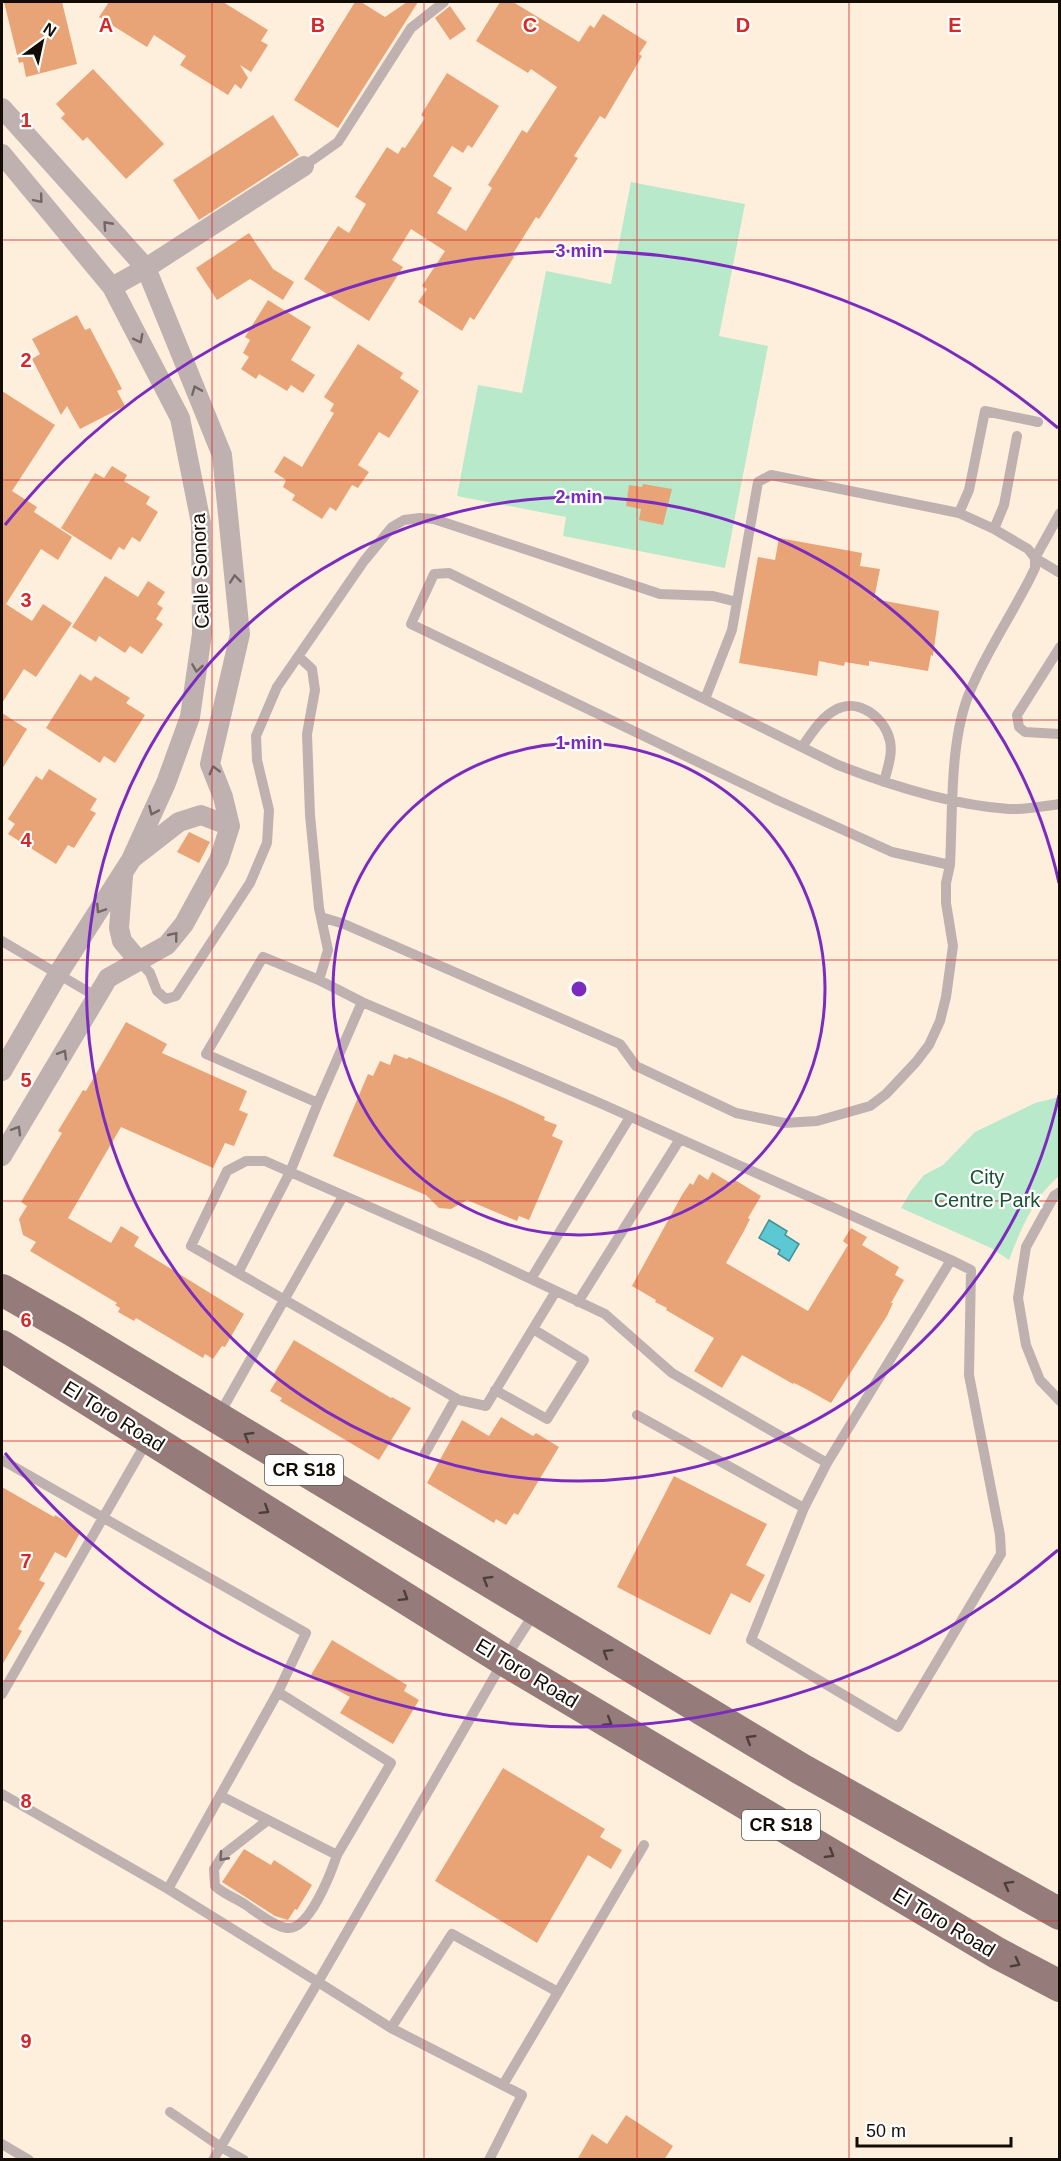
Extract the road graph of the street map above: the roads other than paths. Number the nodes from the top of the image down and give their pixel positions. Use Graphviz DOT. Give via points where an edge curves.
graph roads {
  1 [pos="444,2"];
  2 [pos="2,108"];
  3 [pos="2,154"];
  4 [pos="304,166"];
  5 [pos="146,268"];
  6 [pos="112,287"];
  7 [pos="1038,422"];
  8 [pos="1017,436"];
  9 [pos="959,513"];
  10 [pos="1059,513"];
  11 [pos="994,529"];
  12 [pos="1035,558"];
  13 [pos="1059,573"];
  14 [pos="737,602"];
  15 [pos="1059,647"];
  16 [pos="299,657"];
  17 [pos="705,699"];
  18 [pos="1059,734"];
  19 [pos="802,747"];
  20 [pos="884,782"];
  21 [pos="953,800"];
  22 [pos="1059,804"];
  23 [pos="230,826"];
  24 [pos="950,865"];
  25 [pos="127,867"];
  26 [pos="321,917"];
  27 [pos="2,941"];
  28 [pos="138,960"];
  29 [pos="58,975"];
  30 [pos="319,980"];
  31 [pos="97,997"];
  32 [pos="362,1002"];
  33 [pos="2,1071"];
  34 [pos="318,1103"];
  35 [pos="630,1117"];
  36 [pos="680,1139"];
  37 [pos="2,1156"];
  38 [pos="290,1172"];
  39 [pos="1059,1192"];
  40 [pos="343,1196"];
  41 [pos="951,1260"];
  42 [pos="238,1273"];
  43 [pos="531,1279"];
  44 [pos="2,1290"];
  45 [pos="556,1291"];
  46 [pos="283,1300"];
  47 [pos="578,1302"];
  48 [pos="533,1329"];
  49 [pos="2,1347"];
  50 [pos="495,1390"];
  51 [pos="456,1398"];
  52 [pos="1059,1401"];
  53 [pos="637,1415"];
  54 [pos="218,1418"];
  55 [pos="149,1438"];
  56 [pos="425,1453"];
  57 [pos="2,1460"];
  58 [pos="827,1463"];
  59 [pos="804,1508"];
  60 [pos="103,1517"];
  61 [pos="537,1610"];
  62 [pos="504,1660"];
  63 [pos="278,1692"];
  64 [pos="2,1694"];
  65 [pos="2,1794"];
  66 [pos="221,1796"];
  67 [pos="268,1820"];
  68 [pos="644,1845"];
  69 [pos="337,1855"];
  70 [pos="168,1889"];
  71 [pos="1059,1914"];
  72 [pos="318,1982"];
  73 [pos="1059,1986"];
  74 [pos="558,1992"];
  75 [pos="391,2028"];
  76 [pos="503,2085"];
  77 [pos="170,2112"];
  78 [pos="2,2144"];
  79 [pos="221,2146"];
  80 [pos="29,2160"];
  81 [pos="213,2160"];
  82 [pos="244,2160"];
  83 [pos="489,2160"];
  1 -- 4 [label="lane" via="411,28 338,142"];
  5 -- 2 [label="street, Calle Sonora, one-way"];
  3 -- 6 [label="street, Calle Sonora, one-way"];
  4 -- 5 [label="street"];
  5 -- 6 [label="street"];
  23 -- 5 [label="street, Calle Sonora, one-way" via="210,764 240,634 222,455"];
  6 -- 25 [label="street, Calle Sonora, one-way" via="180,418 201,523 202,634 190,717 166,783"];
  7 -- 9 [label="lane" via="985,411 969,490"];
  8 -- 11 [label="lane" via="1004,505"];
  9 -- 11 [label="lane"];
  9 -- 14 [label="lane" via="771,475 758,482"];
  10 -- 12 [label="lane"];
  11 -- 12 [label="lane" via="1028,549"];
  12 -- 13 [label="lane"];
  12 -- 21 [label="lane" via="1031,577 970,690 960,720"];
  14 -- 16 [label="lane" via="713,596 660,594 434,519 404,520 392,527 364,561"];
  14 -- 17 [label="lane" via="732,630"];
  15 -- 18 [label="lane" via="1017,715 1018,727 1025,732"];
  16 -- 26 [label="lane" via="312,669 315,690 307,734 310,815"];
  16 -- 28 [label="lane" via="277,687 256,736 257,760 269,810 267,843 250,883 176,996 166,999 157,991 150,973"];
  17 -- 19 [label="lane"];
  17 -- 24 [label="lane" via="449,573 434,574 411,624 892,852"];
  19 -- 20 [label="lane"];
  19 -- 20 [label="lane" via="822,720 838,708 852,705 864,709 878,718 890,742"];
  20 -- 21 [label="lane"];
  21 -- 22 [label="lane" via="1010,809"];
  21 -- 24 [label="lane"];
  23 -- 25 [label="street, Calle Sonora" via="201,815 179,822"];
  28 -- 23 [label="street, one-way" via="167,945 184,924 219,860"];
  24 -- 26 [label="lane" via="946,903 953,946 946,997 929,1045 903,1078 870,1107 817,1121 784,1123 736,1113 636,1066 620,1044"];
  25 -- 28 [label="street, Calle Sonora" via="119,928 122,940"];
  25 -- 29 [label="street, Calle Sonora, one-way"];
  26 -- 30 [label="lane" via="328,950"];
  27 -- 29 [label="lane"];
  28 -- 31 [label="street" via="108,978"];
  29 -- 31 [label="lane"];
  29 -- 33 [label="street, Calle Sonora"];
  30 -- 32 [label="lane"];
  30 -- 34 [label="lane" via="263,957 206,1054"];
  37 -- 31 [label="street, one-way"];
  32 -- 34 [label="lane"];
  32 -- 35 [label="lane"];
  34 -- 38 [label="lane"];
  35 -- 36 [label="lane"];
  35 -- 43 [label="lane"];
  36 -- 41 [label="lane"];
  36 -- 47 [label="lane"];
  38 -- 40 [label="lane"];
  38 -- 42 [label="lane"];
  38 -- 42 [label="lane" via="265,1161 246,1161 227,1171 191,1246"];
  39 -- 52 [label="lane" via="1026,1247 1018,1298 1026,1345 1040,1380"];
  40 -- 43 [label="lane"];
  40 -- 46 [label="lane"];
  41 -- 58 [label="lane"];
  41 -- 59 [label="lane" via="971,1270 969,1375 1000,1535 1000,1554 898,1727 751,1640"];
  42 -- 46 [label="lane"];
  43 -- 45 [label="lane"];
  44 -- 54 [label="main road, CR S18"];
  45 -- 47 [label="lane"];
  45 -- 48 [label="lane"];
  46 -- 51 [label="lane"];
  46 -- 54 [label="lane"];
  47 -- 58 [label="lane" via="605,1314 672,1373"];
  48 -- 50 [label="lane"];
  48 -- 50 [label="lane" via="584,1360 547,1419"];
  49 -- 55 [label="main road, El Toro Road / CR S18"];
  50 -- 51 [label="lane" via="486,1406"];
  51 -- 56 [label="lane"];
  53 -- 59 [label="lane"];
  61 -- 54 [label="main road, CR S18, one-way"];
  55 -- 60 [label="lane"];
  55 -- 62 [label="main road, El Toro Road / CR S18, one-way"];
  57 -- 60 [label="lane"];
  58 -- 59 [label="lane"];
  60 -- 63 [label="lane" via="306,1633"];
  60 -- 64 [label="lane"];
  61 -- 62 [label="lane"];
  71 -- 61 [label="main road, CR S18, one-way" via="790,1763"];
  62 -- 72 [label="lane"];
  62 -- 73 [label="main road, El Toro Road / CR S18, one-way"];
  63 -- 66 [label="lane"];
  63 -- 69 [label="lane" via="391,1763"];
  65 -- 70 [label="lane"];
  66 -- 67 [label="lane"];
  66 -- 70 [label="lane"];
  67 -- 69 [label="lane"];
  67 -- 69 [label="lane, one-way" via="223,1855 214,1869 215,1886 261,1916 286,1928 298,1927 328,1878"];
  68 -- 74 [label="lane"];
  70 -- 72 [label="lane"];
  72 -- 75 [label="lane"];
  72 -- 79 [label="lane"];
  74 -- 75 [label="lane" via="452,1934"];
  74 -- 76 [label="lane"];
  75 -- 76 [label="lane"];
  76 -- 83 [label="lane" via="522,2095"];
  77 -- 79 [label="lane"];
  78 -- 80 [label="lane"];
  79 -- 81 [label="lane"];
  79 -- 82 [label="lane"];
}
